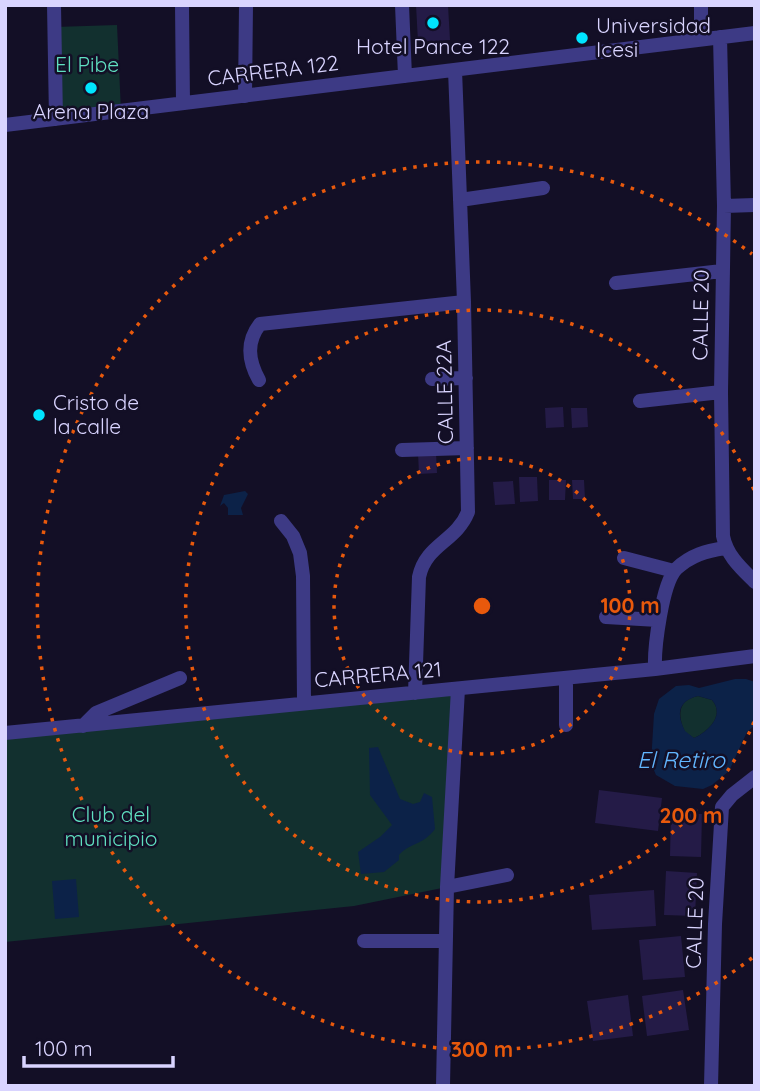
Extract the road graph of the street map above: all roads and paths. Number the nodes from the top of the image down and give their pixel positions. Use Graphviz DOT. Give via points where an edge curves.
graph roads {
  1 [pos="54,5"];
  2 [pos="182,5"];
  3 [pos="246,5"];
  4 [pos="402,5"];
  5 [pos="701,5"];
  6 [pos="755,33"];
  7 [pos="720,37"];
  8 [pos="701,39"];
  9 [pos="455,70"];
  10 [pos="405,76"];
  11 [pos="245,96"];
  12 [pos="183,103"];
  13 [pos="56,119"];
  14 [pos="5,125"];
  15 [pos="543,188"];
  16 [pos="460,200"];
  17 [pos="755,205"];
  18 [pos="724,206"];
  19 [pos="722,271"];
  20 [pos="616,283"];
  21 [pos="464,302"];
  22 [pos="466,378"];
  23 [pos="432,379"];
  24 [pos="259,380"];
  25 [pos="721,392"];
  26 [pos="640,401"];
  27 [pos="467,448"];
  28 [pos="402,450"];
  29 [pos="281,520"];
  30 [pos="725,548"];
  31 [pos="624,558"];
  32 [pos="674,571"];
  33 [pos="755,582"];
  34 [pos="606,617"];
  35 [pos="658,621"];
  36 [pos="755,656"];
  37 [pos="655,669"];
  38 [pos="180,678"];
  39 [pos="566,678"];
  40 [pos="458,689"];
  41 [pos="415,694"];
  42 [pos="304,704"];
  43 [pos="566,725"];
  44 [pos="83,726"];
  45 [pos="5,733"];
  46 [pos="755,777"];
  47 [pos="507,875"];
  48 [pos="447,887"];
  49 [pos="364,941"];
  50 [pos="446,941"];
  51 [pos="443,1086"];
  52 [pos="712,1086"];
  1 -- 13 [label="street"];
  2 -- 12 [label="street"];
  3 -- 11 [label="street"];
  4 -- 10 [label="street"];
  5 -- 8 [label="street"];
  6 -- 7 [label="street, CARRERA 122"];
  7 -- 8 [label="street, CARRERA 122"];
  7 -- 18 [label="street, CALLE 20"];
  8 -- 9 [label="street, CARRERA 122"];
  9 -- 10 [label="street, CARRERA 122"];
  9 -- 16 [label="street, CALLE 22A"];
  10 -- 11 [label="street, CARRERA 122"];
  11 -- 12 [label="street, CARRERA 122"];
  12 -- 13 [label="street, CARRERA 122"];
  13 -- 14 [label="street, CARRERA 122"];
  15 -- 16 [label="street"];
  16 -- 21 [label="street, CALLE 22A"];
  17 -- 18 [label="street"];
  18 -- 19 [label="street, CALLE 20"];
  19 -- 20 [label="street"];
  19 -- 25 [label="street, CALLE 20"];
  21 -- 22 [label="street, CALLE 22A"];
  21 -- 24 [label="street" via="260,324 250,349"];
  22 -- 23 [label="street"];
  22 -- 27 [label="street, CALLE 22A"];
  25 -- 26 [label="street"];
  25 -- 30 [label="street, CALLE 20"];
  27 -- 28 [label="street"];
  27 -- 41 [label="street, CALLE 22A" via="468,512 463,525 428,553 420,570"];
  29 -- 42 [label="street" via="300,553 303,576"];
  30 -- 32 [label="street" via="700,552"];
  30 -- 33 [label="street"];
  31 -- 32 [label="street"];
  32 -- 35 [label="street"];
  34 -- 35 [label="street"];
  35 -- 37 [label="street"];
  36 -- 37 [label="street, CARRERA 121"];
  37 -- 39 [label="street, CARRERA 121"];
  38 -- 44 [label="street" via="96,713"];
  39 -- 40 [label="street, CARRERA 121"];
  39 -- 43 [label="street"];
  40 -- 41 [label="street, CARRERA 121"];
  40 -- 48 [label="street"];
  41 -- 42 [label="street, CARRERA 121"];
  42 -- 44 [label="street, CARRERA 121"];
  44 -- 45 [label="street, CARRERA 121"];
  46 -- 52 [label="street, CALLE 20" via="722,807"];
  47 -- 48 [label="street"];
  48 -- 50 [label="street"];
  49 -- 50 [label="street"];
  50 -- 51 [label="street"];
}
